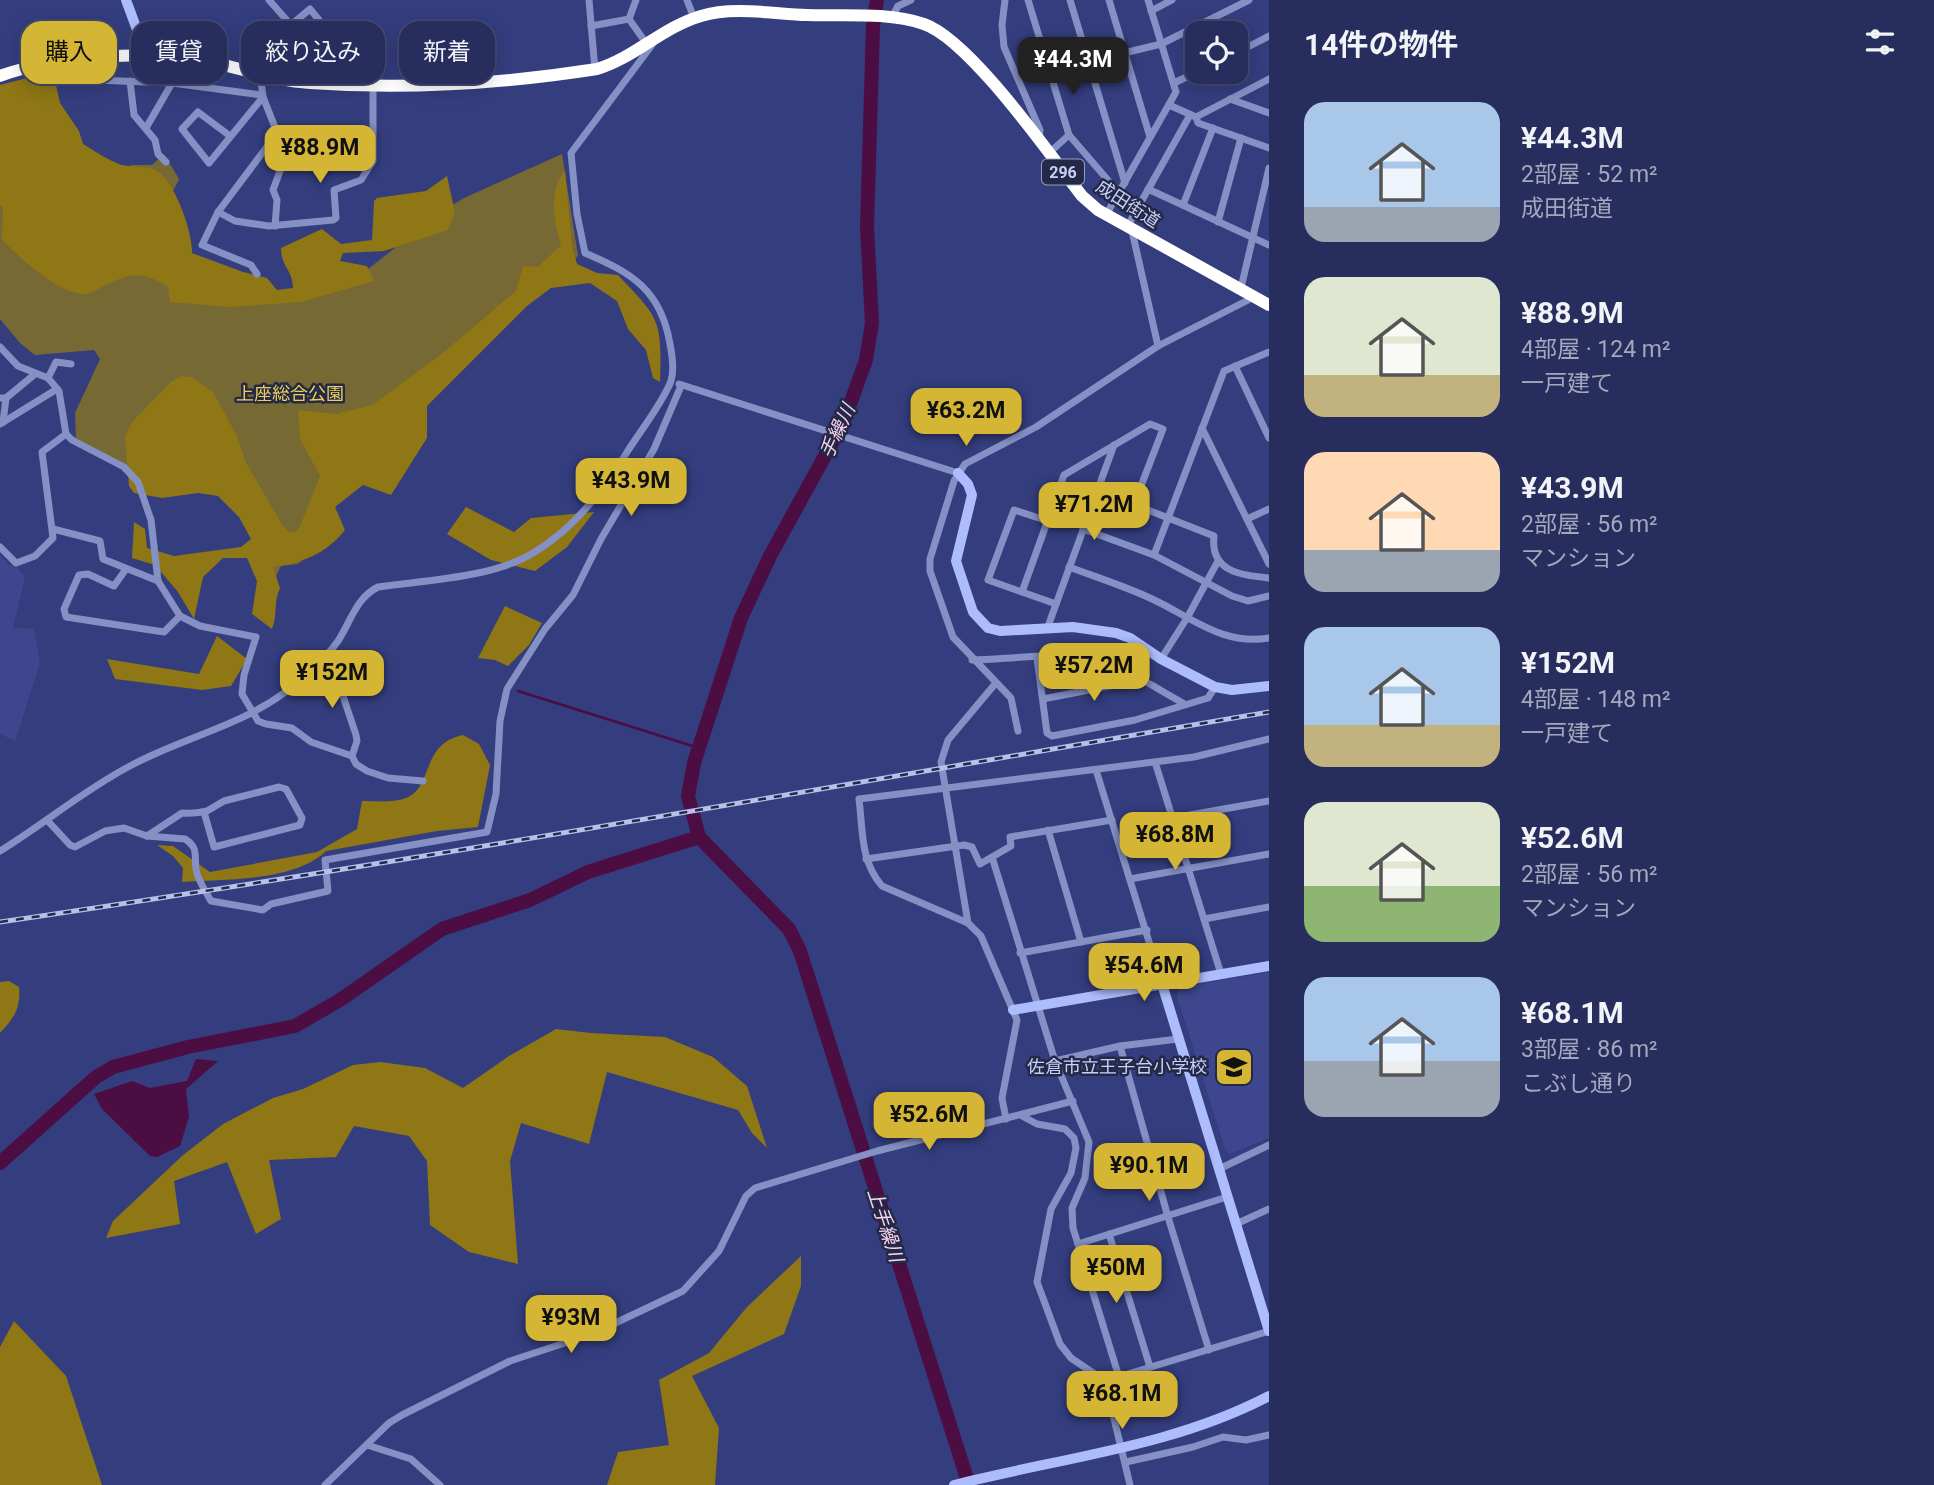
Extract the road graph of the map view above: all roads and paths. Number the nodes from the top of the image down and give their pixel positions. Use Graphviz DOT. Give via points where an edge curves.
graph roads {
  1 [pos="126,0"];
  2 [pos="269,0"];
  3 [pos="589,0"];
  4 [pos="636,0"];
  5 [pos="687,0"];
  6 [pos="911,0"];
  7 [pos="1005,0"];
  8 [pos="1028,0"];
  9 [pos="1070,0"];
  10 [pos="1109,0"];
  11 [pos="1148,0"];
  12 [pos="1172,0"];
  13 [pos="1249,0"];
  14 [pos="1151,11"];
  15 [pos="887,17"];
  16 [pos="694,18"];
  17 [pos="629,19"];
  18 [pos="134,21"];
  19 [pos="287,21"];
  20 [pos="295,21"];
  21 [pos="319,21"];
  22 [pos="591,26"];
  23 [pos="1269,36"];
  24 [pos="648,42"];
  25 [pos="1161,44"];
  26 [pos="1248,47"];
  27 [pos="1124,53"];
  28 [pos="1088,62"];
  29 [pos="21,70"];
  30 [pos="595,70"];
  31 [pos="1050,71"];
  32 [pos="0,76"];
  33 [pos="1185,78"];
  34 [pos="1269,79"];
  35 [pos="117,81"];
  36 [pos="130,81"];
  37 [pos="1174,83"];
  38 [pos="171,84"];
  39 [pos="179,84"];
  40 [pos="261,84"];
  41 [pos="328,84"];
  42 [pos="373,86"];
  43 [pos="262,96"];
  44 [pos="1230,100"];
  45 [pos="1169,105"];
  46 [pos="1269,113"];
  47 [pos="1193,116"];
  48 [pos="146,128"];
  49 [pos="1213,128"];
  50 [pos="278,132"];
  51 [pos="1069,135"];
  52 [pos="230,136"];
  53 [pos="1150,138"];
  54 [pos="1241,138"];
  55 [pos="1038,140"];
  56 [pos="1269,148"];
  57 [pos="1049,153"];
  58 [pos="166,162"];
  59 [pos="1269,168"];
  60 [pos="1125,183"];
  61 [pos="1148,189"];
  62 [pos="1119,193"];
  63 [pos="1183,205"];
  64 [pos="218,212"];
  65 [pos="1106,215"];
  66 [pos="1218,222"];
  67 [pos="275,226"];
  68 [pos="1130,229"];
  69 [pos="1252,237"];
  70 [pos="1269,245"];
  71 [pos="257,274"];
  72 [pos="1241,288"];
  73 [pos="1255,297"];
  74 [pos="1269,305"];
  75 [pos="1158,346"];
  76 [pos="0,347"];
  77 [pos="1269,352"];
  78 [pos="71,364"];
  79 [pos="1235,366"];
  80 [pos="35,374"];
  81 [pos="48,378"];
  82 [pos="672,379"];
  83 [pos="681,386"];
  84 [pos="57,389"];
  85 [pos="3,398"];
  86 [pos="1,423"];
  87 [pos="1202,428"];
  88 [pos="66,434"];
  89 [pos="1269,439"];
  90 [pos="1114,445"];
  91 [pos="958,473"];
  92 [pos="1097,490"];
  93 [pos="1134,504"];
  94 [pos="1269,509"];
  95 [pos="1169,518"];
  96 [pos="1247,519"];
  97 [pos="1048,521"];
  98 [pos="53,529"];
  99 [pos="1083,529"];
  100 [pos="0,547"];
  101 [pos="1154,555"];
  102 [pos="1218,561"];
  103 [pos="1269,564"];
  104 [pos="1069,567"];
  105 [pos="127,569"];
  106 [pos="1269,578"];
  107 [pos="158,581"];
  108 [pos="1207,582"];
  109 [pos="1021,592"];
  110 [pos="1269,596"];
  111 [pos="1056,604"];
  112 [pos="180,616"];
  113 [pos="1187,618"];
  114 [pos="1047,629"];
  115 [pos="1269,638"];
  116 [pos="1037,658"];
  117 [pos="1161,659"];
  118 [pos="972,660"];
  119 [pos="319,663"];
  120 [pos="1140,680"];
  121 [pos="995,684"];
  122 [pos="1269,686"];
  123 [pos="1214,687"];
  124 [pos="1042,699"];
  125 [pos="1183,703"];
  126 [pos="253,714"];
  127 [pos="1018,731"];
  128 [pos="1269,739"];
  129 [pos="352,757"];
  130 [pos="1155,762"];
  131 [pos="1096,770"];
  132 [pos="423,780"];
  133 [pos="945,788"];
  134 [pos="1269,801"];
  135 [pos="204,812"];
  136 [pos="1173,818"];
  137 [pos="47,820"];
  138 [pos="1112,820"];
  139 [pos="1048,831"];
  140 [pos="147,836"];
  141 [pos="954,847"];
  142 [pos="0,851"];
  143 [pos="1269,854"];
  144 [pos="992,857"];
  145 [pos="866,859"];
  146 [pos="1189,869"];
  147 [pos="1130,879"];
  148 [pos="1269,907"];
  149 [pos="1204,919"];
  150 [pos="968,923"];
  151 [pos="1147,930"];
  152 [pos="1081,942"];
  153 [pos="1020,953"];
  154 [pos="1269,966"];
  155 [pos="1221,974"];
  156 [pos="1162,984"];
  157 [pos="1037,1006"];
  158 [pos="1013,1010"];
  159 [pos="1178,1039"];
  160 [pos="1120,1046"];
  161 [pos="1055,1061"];
  162 [pos="1073,1101"];
  163 [pos="1021,1115"];
  164 [pos="1006,1119"];
  165 [pos="1269,1145"];
  166 [pos="1219,1169"];
  167 [pos="1227,1197"];
  168 [pos="1269,1209"];
  169 [pos="1168,1216"];
  170 [pos="1236,1224"];
  171 [pos="1109,1234"];
  172 [pos="1078,1244"];
  173 [pos="1269,1331"];
  174 [pos="1209,1350"];
  175 [pos="1150,1367"];
  176 [pos="1119,1377"];
  177 [pos="1105,1381"];
  178 [pos="1269,1396"];
  179 [pos="1269,1435"];
  180 [pos="367,1445"];
  181 [pos="1120,1448"];
  182 [pos="1126,1462"];
  183 [pos="325,1485"];
  184 [pos="440,1485"];
  185 [pos="956,1485"];
  186 [pos="1130,1485"];
  1 -- 18 [label="street"];
  2 -- 19 [label="street"];
  3 -- 22 [label="street"];
  4 -- 17 [label="street"];
  5 -- 16 [label="street"];
  6 -- 15 [label="street"];
  7 -- 55 [label="street" via="1002,41 1040,130"];
  8 -- 31 [label="street"];
  9 -- 28 [label="street"];
  10 -- 27 [label="street"];
  11 -- 14 [label="street"];
  12 -- 14 [label="street"];
  13 -- 25 [label="street"];
  14 -- 25 [label="street"];
  15 -- 16 [label="highway, 成田街道 / 296" via="734,13"];
  15 -- 55 [label="highway, 成田街道 / 296" via="927,25 954,43"];
  16 -- 24 [label="highway, 成田街道 / 296"];
  17 -- 22 [label="street"];
  17 -- 24 [label="street"];
  20 -- 21 [label="street" via="310,9"];
  22 -- 30 [label="street"];
  23 -- 26 [label="street"];
  24 -- 30 [label="highway, 成田街道 / 296" via="612,65"];
  24 -- 82 [label="street" via="652,45 571,153 576,214 585,253 628,275 660,307 667,325"];
  25 -- 27 [label="street"];
  25 -- 37 [label="street"];
  27 -- 28 [label="street"];
  27 -- 53 [label="street"];
  28 -- 31 [label="street"];
  28 -- 60 [label="street"];
  29 -- 32 [label="highway, 成田街道 / 296"];
  30 -- 42 [label="highway, 成田街道 / 296" via="453,86"];
  31 -- 51 [label="street"];
  33 -- 37 [label="street"];
  34 -- 44 [label="street"];
  35 -- 36 [label="street"];
  36 -- 48 [label="street" via="134,115"];
  37 -- 45 [label="street" via="1176,92"];
  38 -- 48 [label="street"];
  39 -- 43 [label="street"];
  40 -- 43 [label="street"];
  41 -- 42 [label="highway, 成田街道 / 296"];
  42 -- 67 [label="street" via="373,160 362,180 334,190 336,218"];
  43 -- 50 [label="street"];
  43 -- 52 [label="street"];
  44 -- 46 [label="street"];
  44 -- 47 [label="street"];
  45 -- 47 [label="street"];
  45 -- 53 [label="street"];
  47 -- 49 [label="street"];
  47 -- 61 [label="street"];
  48 -- 58 [label="street"];
  49 -- 54 [label="street"];
  49 -- 63 [label="street"];
  50 -- 64 [label="street"];
  50 -- 67 [label="street" via="284,150 273,190"];
  51 -- 57 [label="street"];
  51 -- 62 [label="street"];
  52 -- 52 [label="street" via="209,163 182,129 198,112"];
  53 -- 60 [label="street"];
  54 -- 56 [label="street"];
  54 -- 66 [label="street"];
  55 -- 57 [label="highway, 成田街道 / 296"];
  57 -- 65 [label="highway, 成田街道 / 296" via="1082,196"];
  59 -- 69 [label="street"];
  60 -- 62 [label="street"];
  61 -- 63 [label="street"];
  61 -- 68 [label="street"];
  62 -- 65 [label="street"];
  63 -- 66 [label="street"];
  64 -- 67 [label="street" via="235,221"];
  64 -- 71 [label="street" via="202,245 251,265"];
  65 -- 68 [label="highway, 成田街道 / 296"];
  66 -- 69 [label="street"];
  68 -- 72 [label="highway, 成田街道 / 296"];
  68 -- 75 [label="street"];
  69 -- 70 [label="street"];
  69 -- 72 [label="street"];
  72 -- 73 [label="highway, 成田街道 / 296"];
  73 -- 74 [label="highway, 成田街道 / 296"];
  73 -- 75 [label="street"];
  75 -- 91 [label="street" via="1036,427 965,464"];
  76 -- 80 [label="street" via="18,366"];
  77 -- 79 [label="street"];
  78 -- 81 [label="street" via="56,362"];
  79 -- 87 [label="street" via="1224,371"];
  79 -- 89 [label="street"];
  80 -- 81 [label="street"];
  80 -- 85 [label="street"];
  81 -- 84 [label="street"];
  82 -- 83 [label="street"];
  82 -- 119 [label="street" via="601,492 560,534 512,563 368,592"];
  83 -- 91 [label="street"];
  83 -- 140 [label="street" via="654,449 573,595 507,689 500,721 496,794 487,832 325,860 328,891 271,904 263,910 211,901 196,871 198,856 191,843"];
  84 -- 86 [label="street"];
  84 -- 88 [label="street"];
  85 -- 86 [label="street"];
  87 -- 95 [label="street"];
  87 -- 96 [label="street"];
  88 -- 98 [label="street" via="42,452"];
  88 -- 107 [label="street" via="124,467 138,482 151,520"];
  90 -- 92 [label="street"];
  90 -- 93 [label="street" via="1150,424 1163,429"];
  90 -- 97 [label="street" via="1064,475"];
  91 -- 114 [label="street" via="972,495 956,561 973,612 988,628 1000,631"];
  91 -- 118 [label="street" via="930,571 953,637"];
  92 -- 93 [label="street"];
  92 -- 99 [label="street"];
  93 -- 95 [label="street"];
  94 -- 96 [label="street"];
  95 -- 101 [label="street"];
  95 -- 102 [label="street" via="1214,536"];
  96 -- 103 [label="street"];
  97 -- 109 [label="street"];
  97 -- 109 [label="street" via="1014,510 988,580"];
  98 -- 100 [label="street" via="47,547 20,562"];
  98 -- 105 [label="street" via="100,541 103,559"];
  99 -- 101 [label="street"];
  99 -- 104 [label="street"];
  101 -- 108 [label="street"];
  102 -- 106 [label="street" via="1238,574"];
  102 -- 108 [label="street"];
  104 -- 111 [label="street"];
  104 -- 113 [label="street" via="1149,597"];
  105 -- 107 [label="street"];
  105 -- 112 [label="street" via="114,586 88,573 79,575 64,609 66,617 164,632"];
  107 -- 112 [label="street"];
  108 -- 110 [label="street" via="1248,601"];
  108 -- 113 [label="street"];
  109 -- 111 [label="street"];
  111 -- 114 [label="street"];
  112 -- 126 [label="street" via="217,630 256,637 242,694"];
  113 -- 115 [label="street" via="1231,638"];
  113 -- 117 [label="street"];
  114 -- 117 [label="street" via="1073,627 1116,633"];
  116 -- 118 [label="street"];
  116 -- 120 [label="street" via="1096,660"];
  116 -- 124 [label="street"];
  117 -- 123 [label="street"];
  118 -- 121 [label="street"];
  119 -- 126 [label="street"];
  119 -- 129 [label="street" via="330,672 343,696 356,734"];
  120 -- 124 [label="street"];
  120 -- 125 [label="street"];
  121 -- 127 [label="street" via="1011,698"];
  121 -- 133 [label="street" via="944,748"];
  122 -- 123 [label="street"];
  123 -- 125 [label="street" via="1208,698"];
  124 -- 125 [label="street" via="1047,733 1052,736 1155,715"];
  126 -- 129 [label="street" via="266,724 292,728 312,742"];
  126 -- 137 [label="street" via="130,765"];
  128 -- 130 [label="street"];
  129 -- 132 [label="street" via="367,771 388,778"];
  130 -- 131 [label="street"];
  130 -- 136 [label="street"];
  131 -- 133 [label="street"];
  131 -- 138 [label="street"];
  133 -- 141 [label="street"];
  133 -- 145 [label="street" via="859,799"];
  134 -- 136 [label="street"];
  135 -- 135 [label="street" via="224,801 279,786 286,789 302,818 300,825 214,846"];
  135 -- 140 [label="street" via="182,813"];
  136 -- 146 [label="street"];
  137 -- 140 [label="street" via="75,847 105,831 124,828"];
  137 -- 142 [label="street"];
  138 -- 139 [label="street"];
  138 -- 147 [label="street"];
  139 -- 144 [label="street" via="1010,837 1012,846"];
  139 -- 152 [label="street"];
  141 -- 144 [label="street" via="972,847 980,864"];
  141 -- 145 [label="street"];
  141 -- 150 [label="street"];
  143 -- 146 [label="street"];
  144 -- 153 [label="street"];
  145 -- 150 [label="street" via="882,886"];
  146 -- 147 [label="street"];
  146 -- 149 [label="street"];
  147 -- 151 [label="street"];
  148 -- 149 [label="street"];
  149 -- 155 [label="street"];
  150 -- 158 [label="street" via="981,936"];
  151 -- 152 [label="street"];
  151 -- 156 [label="street"];
  152 -- 153 [label="street"];
  153 -- 157 [label="street"];
  154 -- 155 [label="street"];
  155 -- 156 [label="street"];
  156 -- 157 [label="street"];
  156 -- 159 [label="street"];
  157 -- 158 [label="street"];
  157 -- 161 [label="street"];
  158 -- 164 [label="street" via="1017,1024 1002,1098"];
  159 -- 160 [label="street"];
  159 -- 166 [label="street"];
  160 -- 161 [label="street"];
  160 -- 169 [label="street"];
  161 -- 162 [label="street"];
  162 -- 163 [label="street"];
  162 -- 172 [label="street" via="1089,1142 1085,1178 1072,1208"];
  163 -- 164 [label="street"];
  163 -- 177 [label="street" via="1037,1124 1065,1129 1074,1138 1071,1172 1051,1209 1037,1282 1060,1344"];
  164 -- 180 [label="street" via="877,1150 755,1188 746,1195 719,1251 683,1291 592,1335 510,1362 402,1415"];
  165 -- 166 [label="street"];
  166 -- 167 [label="street"];
  167 -- 169 [label="street"];
  167 -- 170 [label="street"];
  168 -- 170 [label="street"];
  169 -- 171 [label="street"];
  169 -- 174 [label="street"];
  170 -- 173 [label="street"];
  171 -- 172 [label="street"];
  171 -- 175 [label="street"];
  172 -- 176 [label="street"];
  173 -- 174 [label="street"];
  174 -- 175 [label="street"];
  175 -- 176 [label="street"];
  176 -- 177 [label="street"];
  177 -- 181 [label="street"];
  178 -- 181 [label="street" via="1202,1424"];
  179 -- 182 [label="street" via="1246,1440 1223,1437"];
  180 -- 183 [label="street"];
  180 -- 184 [label="street" via="411,1460"];
  181 -- 182 [label="street"];
  181 -- 185 [label="street"];
  182 -- 186 [label="street"];
}
